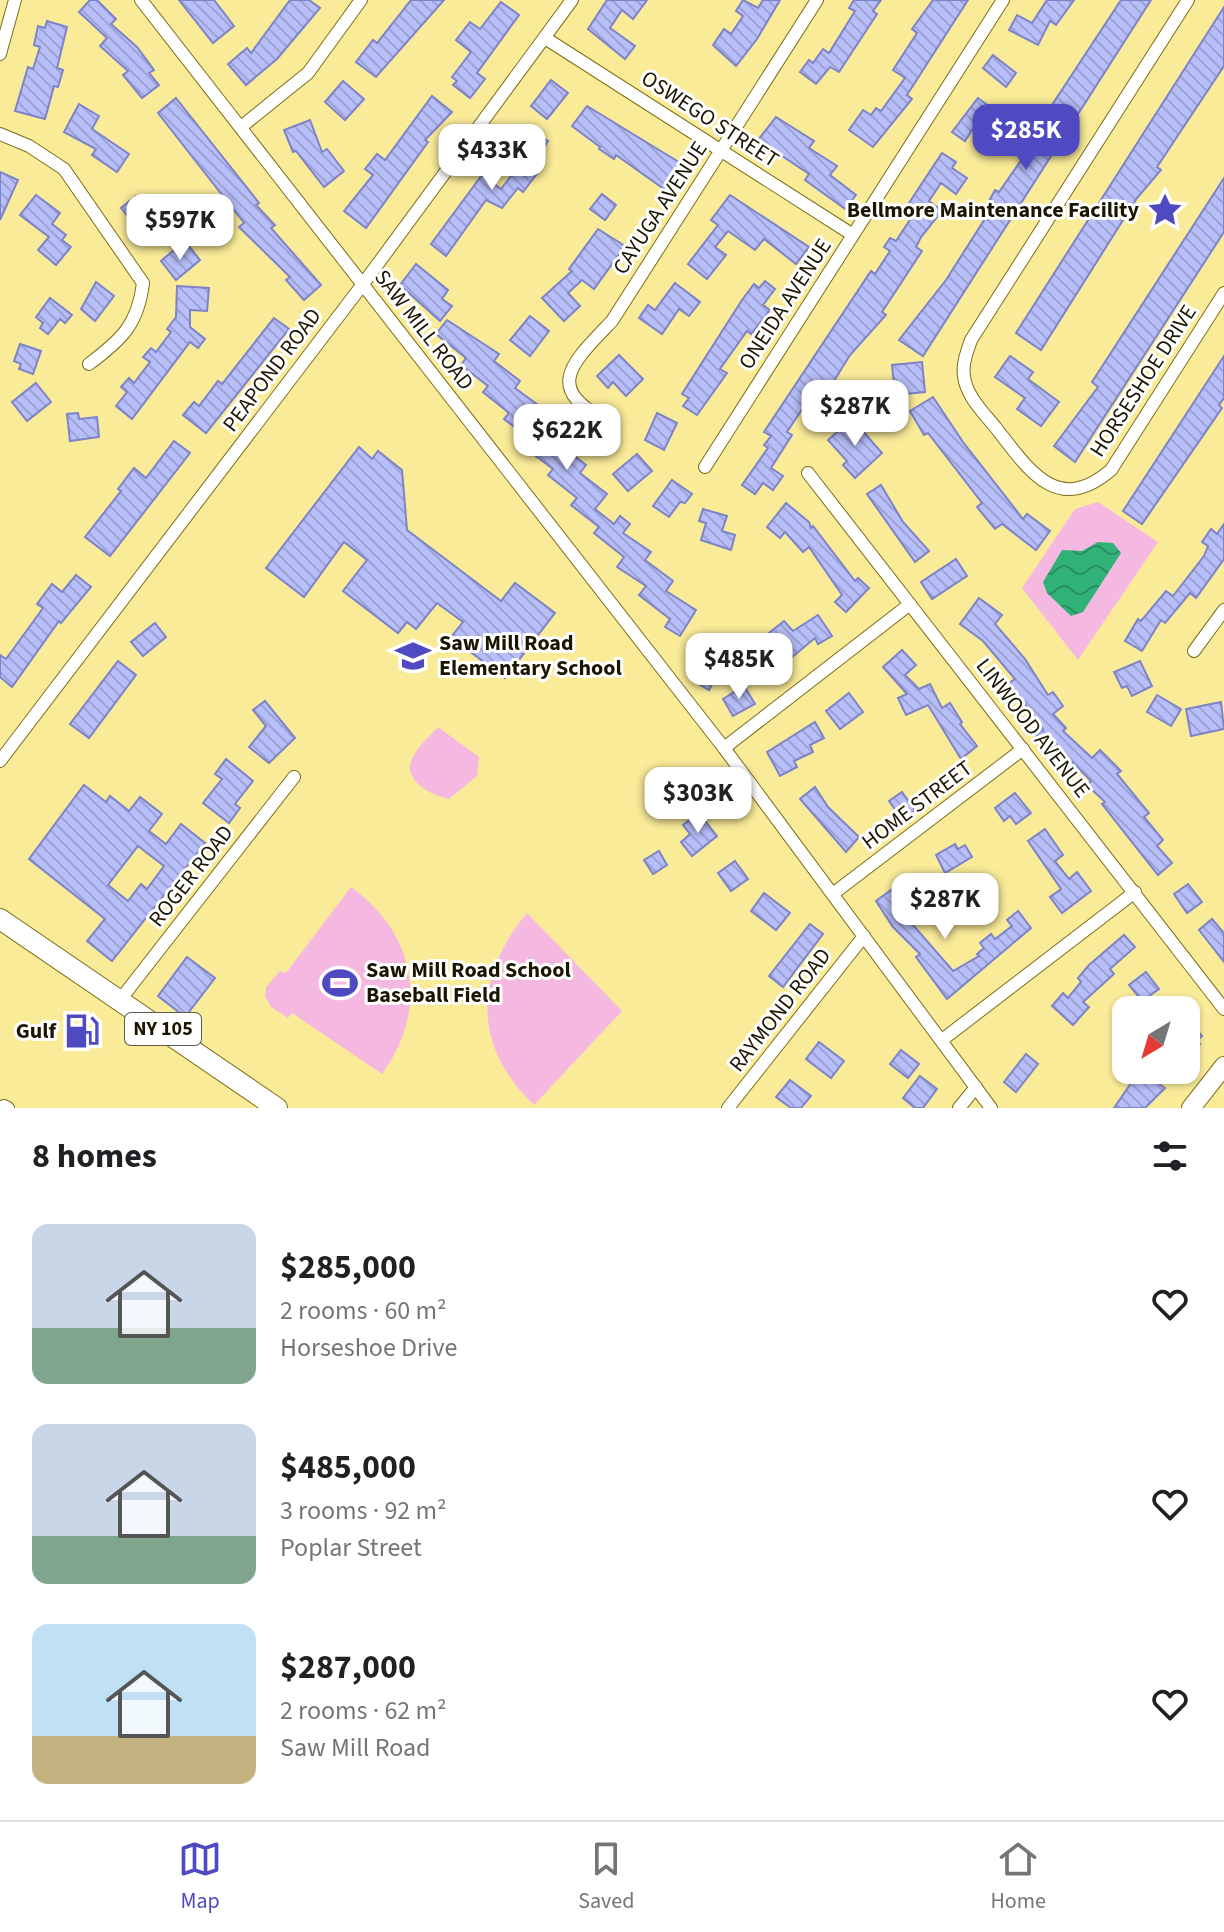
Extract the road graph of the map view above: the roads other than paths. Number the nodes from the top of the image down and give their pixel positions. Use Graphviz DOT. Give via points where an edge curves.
graph roads {
  1 [pos="15,0"];
  2 [pos="141,0"];
  3 [pos="361,0"];
  4 [pos="572,0"];
  5 [pos="817,0"];
  6 [pos="1003,0"];
  7 [pos="1188,0"];
  8 [pos="545,38"];
  9 [pos="0,54"];
  10 [pos="241,127"];
  11 [pos="0,134"];
  12 [pos="721,150"];
  13 [pos="853,235"];
  14 [pos="363,284"];
  15 [pos="1224,293"];
  16 [pos="89,364"];
  17 [pos="610,422"];
  18 [pos="705,467"];
  19 [pos="808,473"];
  20 [pos="910,604"];
  21 [pos="1224,610"];
  22 [pos="1194,651"];
  23 [pos="724,748"];
  24 [pos="1023,749"];
  25 [pos="0,761"];
  26 [pos="294,777"];
  27 [pos="1135,892"];
  28 [pos="834,893"];
  29 [pos="0,919"];
  30 [pos="864,936"];
  31 [pos="120,1000"];
  32 [pos="1224,1009"];
  33 [pos="942,1040"];
  34 [pos="1224,1066"];
  35 [pos="976,1087"];
  36 [pos="277,1108"];
  37 [pos="728,1108"];
  38 [pos="959,1108"];
  39 [pos="991,1108"];
  40 [pos="1191,1108"];
  1 -- 9 [label="street"];
  2 -- 10 [label="street, SAW MILL ROAD"];
  3 -- 10 [label="street" via="308,73"];
  4 -- 8 [label="street, PEAPOND ROAD"];
  5 -- 12 [label="street, CAYUGA AVENUE"];
  6 -- 13 [label="street, ONEIDA AVENUE"];
  7 -- 15 [label="street, HORSESHOE DRIVE" via="971,340 964,377 972,397 1028,470 1048,486 1073,490 1094,485 1111,470"];
  8 -- 12 [label="street, OSWEGO STREET"];
  8 -- 14 [label="street, PEAPOND ROAD"];
  10 -- 14 [label="street, SAW MILL ROAD"];
  11 -- 16 [label="street" via="64,169 143,283 140,312 115,344"];
  12 -- 13 [label="street, OSWEGO STREET"];
  12 -- 17 [label="street, CAYUGA AVENUE" via="612,321 572,363 567,380 571,394 587,411"];
  13 -- 18 [label="street, ONEIDA AVENUE"];
  14 -- 23 [label="street, SAW MILL ROAD"];
  14 -- 25 [label="street, PEAPOND ROAD"];
  19 -- 20 [label="street, LINWOOD AVENUE"];
  20 -- 23 [label="street"];
  20 -- 24 [label="street, LINWOOD AVENUE"];
  21 -- 22 [label="street"];
  23 -- 28 [label="street, SAW MILL ROAD"];
  24 -- 27 [label="street, LINWOOD AVENUE"];
  24 -- 28 [label="street, HOME STREET"];
  26 -- 31 [label="street, ROGER ROAD"];
  27 -- 32 [label="street, LINWOOD AVENUE"];
  27 -- 33 [label="street"];
  28 -- 30 [label="street, SAW MILL ROAD"];
  29 -- 31 [label="main road, NY 105"];
  30 -- 33 [label="street, SAW MILL ROAD"];
  30 -- 37 [label="street, RAYMOND ROAD"];
  31 -- 36 [label="main road, NY 105"];
  33 -- 35 [label="street, SAW MILL ROAD"];
  34 -- 40 [label="main road"];
  35 -- 38 [label="street"];
  35 -- 39 [label="street, SAW MILL ROAD"];
}
